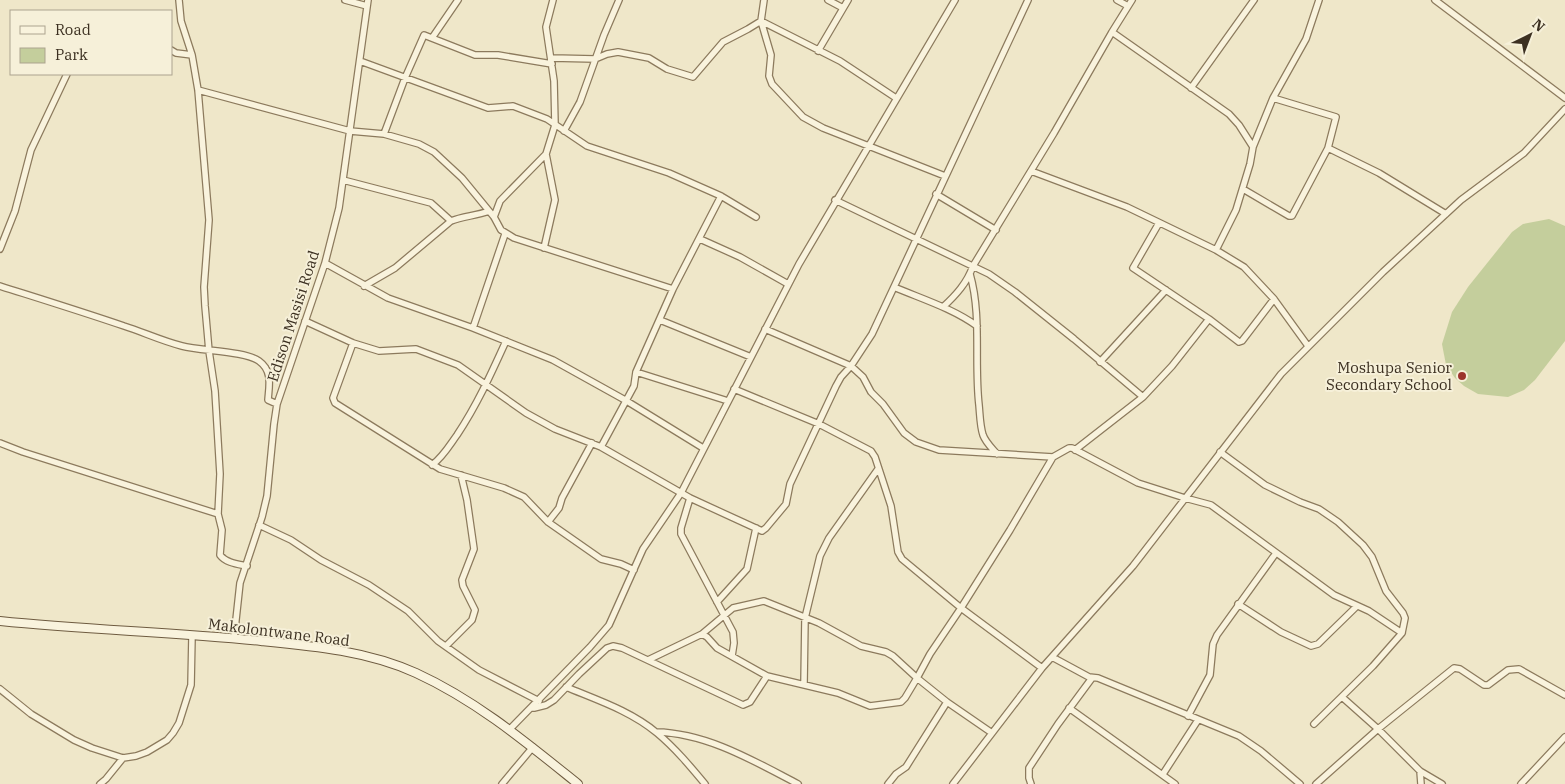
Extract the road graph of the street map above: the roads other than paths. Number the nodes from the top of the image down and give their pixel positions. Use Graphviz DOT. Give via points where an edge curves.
graph roads {
  1 [pos="179,0"];
  2 [pos="345,0"];
  3 [pos="458,0"];
  4 [pos="553,0"];
  5 [pos="619,0"];
  6 [pos="764,0"];
  7 [pos="828,0"];
  8 [pos="848,0"];
  9 [pos="955,0"];
  10 [pos="1028,0"];
  11 [pos="1117,0"];
  12 [pos="1132,0"];
  13 [pos="1254,0"];
  14 [pos="1319,0"];
  15 [pos="1435,0"];
  16 [pos="368,3"];
  17 [pos="1128,6"];
  18 [pos="842,8"];
  19 [pos="761,21"];
  20 [pos="1112,32"];
  21 [pos="432,38"];
  22 [pos="172,50"];
  23 [pos="818,51"];
  24 [pos="192,55"];
  25 [pos="595,59"];
  26 [pos="360,61"];
  27 [pos="552,61"];
  28 [pos="68,75"];
  29 [pos="406,78"];
  30 [pos="1191,88"];
  31 [pos="198,90"];
  32 [pos="896,98"];
  33 [pos="1273,98"];
  34 [pos="1565,98"];
  35 [pos="1565,109"];
  36 [pos="556,125"];
  37 [pos="350,131"];
  38 [pos="564,131"];
  39 [pos="384,134"];
  40 [pos="869,144"];
  41 [pos="1253,147"];
  42 [pos="1328,148"];
  43 [pos="546,154"];
  44 [pos="1031,171"];
  45 [pos="945,176"];
  46 [pos="343,180"];
  47 [pos="1243,189"];
  48 [pos="936,194"];
  49 [pos="721,196"];
  50 [pos="835,200"];
  51 [pos="489,211"];
  52 [pos="1446,214"];
  53 [pos="494,217"];
  54 [pos="756,217"];
  55 [pos="451,221"];
  56 [pos="1159,223"];
  57 [pos="996,230"];
  58 [pos="505,234"];
  59 [pos="700,239"];
  60 [pos="916,239"];
  61 [pos="544,248"];
  62 [pos="0,249"];
  63 [pos="1216,250"];
  64 [pos="325,263"];
  65 [pos="973,266"];
  66 [pos="970,274"];
  67 [pos="788,284"];
  68 [pos="0,286"];
  69 [pos="364,286"];
  70 [pos="894,287"];
  71 [pos="673,289"];
  72 [pos="1166,290"];
  73 [pos="1274,299"];
  74 [pos="943,307"];
  75 [pos="660,320"];
  76 [pos="1209,320"];
  77 [pos="305,321"];
  78 [pos="977,326"];
  79 [pos="473,328"];
  80 [pos="765,329"];
  81 [pos="506,341"];
  82 [pos="353,343"];
  83 [pos="1308,346"];
  84 [pos="209,351"];
  85 [pos="751,358"];
  86 [pos="1100,362"];
  87 [pos="851,366"];
  88 [pos="636,372"];
  89 [pos="487,385"];
  90 [pos="734,389"];
  91 [pos="1143,397"];
  92 [pos="626,400"];
  93 [pos="728,401"];
  94 [pos="277,404"];
  95 [pos="819,424"];
  96 [pos="0,443"];
  97 [pos="592,443"];
  98 [pos="601,447"];
  99 [pos="704,448"];
  100 [pos="1075,450"];
  101 [pos="1220,452"];
  102 [pos="997,454"];
  103 [pos="1053,457"];
  104 [pos="432,465"];
  105 [pos="878,469"];
  106 [pos="461,475"];
  107 [pos="680,493"];
  108 [pos="690,498"];
  109 [pos="1185,498"];
  110 [pos="218,514"];
  111 [pos="548,522"];
  112 [pos="259,525"];
  113 [pos="756,528"];
  114 [pos="1276,553"];
  115 [pos="247,566"];
  116 [pos="634,570"];
  117 [pos="717,602"];
  118 [pos="1238,604"];
  119 [pos="1357,606"];
  120 [pos="961,608"];
  121 [pos="724,614"];
  122 [pos="805,618"];
  123 [pos="0,621"];
  124 [pos="1402,633"];
  125 [pos="702,634"];
  126 [pos="192,636"];
  127 [pos="234,638"];
  128 [pos="446,646"];
  129 [pos="732,656"];
  130 [pos="1052,657"];
  131 [pos="648,660"];
  132 [pos="1042,668"];
  133 [pos="767,676"];
  134 [pos="917,678"];
  135 [pos="1092,678"];
  136 [pos="804,684"];
  137 [pos="566,687"];
  138 [pos="0,689"];
  139 [pos="1565,695"];
  140 [pos="1342,696"];
  141 [pos="539,702"];
  142 [pos="946,702"];
  143 [pos="1070,708"];
  144 [pos="532,709"];
  145 [pos="1188,716"];
  146 [pos="1198,720"];
  147 [pos="1314,724"];
  148 [pos="510,729"];
  149 [pos="1378,729"];
  150 [pos="656,732"];
  151 [pos="992,733"];
  152 [pos="1565,737"];
  153 [pos="533,747"];
  154 [pos="123,758"];
  155 [pos="1420,771"];
  156 [pos="1162,774"];
  157 [pos="100,784"];
  158 [pos="502,784"];
  159 [pos="578,784"];
  160 [pos="705,784"];
  161 [pos="798,784"];
  162 [pos="888,784"];
  163 [pos="953,784"];
  164 [pos="1031,784"];
  165 [pos="1175,784"];
  166 [pos="1300,784"];
  167 [pos="1316,784"];
  168 [pos="1421,784"];
  169 [pos="1442,784"];
  170 [pos="1521,784"];
  1 -- 24 [label="street" via="181,21"];
  2 -- 16 [label="street"];
  3 -- 21 [label="street"];
  4 -- 27 [label="street" via="546,27"];
  5 -- 25 [label="street"];
  6 -- 19 [label="street"];
  7 -- 18 [label="street"];
  8 -- 18 [label="street"];
  9 -- 32 [label="street"];
  10 -- 45 [label="street"];
  11 -- 17 [label="street"];
  12 -- 17 [label="street"];
  13 -- 30 [label="street"];
  14 -- 33 [label="street" via="1306,39"];
  15 -- 34 [label="street"];
  16 -- 26 [label="street, Edison Masisi Road"];
  17 -- 20 [label="street"];
  18 -- 23 [label="street"];
  19 -- 23 [label="street"];
  19 -- 25 [label="street" via="723,42 693,77 667,69 649,58 618,52"];
  19 -- 40 [label="street" via="771,55 769,76 779,93 813,123"];
  20 -- 30 [label="street"];
  20 -- 44 [label="street"];
  21 -- 27 [label="street" via="475,55"];
  21 -- 29 [label="street" via="423,37"];
  22 -- 24 [label="street"];
  23 -- 32 [label="street" via="840,61"];
  24 -- 31 [label="street"];
  25 -- 27 [label="street"];
  25 -- 38 [label="street" via="580,102"];
  26 -- 29 [label="street"];
  26 -- 37 [label="street, Edison Masisi Road"];
  27 -- 36 [label="street"];
  28 -- 62 [label="street" via="31,150 15,211"];
  29 -- 36 [label="street" via="488,108 513,106"];
  29 -- 39 [label="street"];
  30 -- 41 [label="street" via="1228,114"];
  31 -- 37 [label="street"];
  31 -- 84 [label="street" via="209,220 204,287"];
  32 -- 40 [label="street"];
  33 -- 41 [label="street"];
  33 -- 42 [label="street" via="1336,117"];
  35 -- 52 [label="street" via="1524,153"];
  36 -- 38 [label="street"];
  36 -- 43 [label="street"];
  37 -- 39 [label="street"];
  37 -- 46 [label="street, Edison Masisi Road"];
  38 -- 49 [label="street" via="587,146 669,173"];
  39 -- 51 [label="street" via="420,144 434,152 462,178"];
  40 -- 45 [label="street"];
  40 -- 50 [label="street"];
  41 -- 47 [label="street"];
  42 -- 47 [label="street" via="1292,216"];
  42 -- 52 [label="street" via="1379,173"];
  43 -- 53 [label="street" via="500,201"];
  43 -- 61 [label="street" via="555,200"];
  44 -- 56 [label="street" via="1127,207"];
  44 -- 57 [label="street"];
  45 -- 48 [label="street"];
  46 -- 55 [label="street" via="431,204"];
  46 -- 64 [label="street, Edison Masisi Road" via="340,208"];
  47 -- 63 [label="street"];
  48 -- 57 [label="street"];
  48 -- 60 [label="street"];
  49 -- 54 [label="street"];
  49 -- 59 [label="street"];
  50 -- 60 [label="street"];
  50 -- 67 [label="street"];
  51 -- 53 [label="street"];
  51 -- 55 [label="street"];
  52 -- 83 [label="street"];
  53 -- 58 [label="street"];
  55 -- 69 [label="street" via="395,268"];
  56 -- 63 [label="street"];
  56 -- 72 [label="street" via="1133,268"];
  57 -- 65 [label="street"];
  58 -- 61 [label="street"];
  58 -- 79 [label="street"];
  59 -- 67 [label="street"];
  59 -- 71 [label="street"];
  60 -- 65 [label="street"];
  60 -- 70 [label="street"];
  61 -- 71 [label="street"];
  63 -- 73 [label="street" via="1244,267"];
  64 -- 69 [label="street"];
  64 -- 77 [label="street, Edison Masisi Road"];
  65 -- 66 [label="street"];
  65 -- 86 [label="street" via="1015,292"];
  66 -- 74 [label="street"];
  66 -- 78 [label="street"];
  67 -- 80 [label="street"];
  68 -- 84 [label="street" via="181,346"];
  69 -- 79 [label="street" via="388,298"];
  70 -- 74 [label="street"];
  70 -- 87 [label="street" via="872,334"];
  71 -- 75 [label="street"];
  72 -- 76 [label="street"];
  72 -- 86 [label="street"];
  73 -- 76 [label="street" via="1240,342"];
  73 -- 83 [label="street"];
  74 -- 78 [label="street"];
  75 -- 85 [label="street"];
  75 -- 88 [label="street"];
  76 -- 91 [label="street"];
  77 -- 82 [label="street"];
  77 -- 94 [label="street, Edison Masisi Road"];
  78 -- 102 [label="street" via="976,382 980,419 983,435"];
  79 -- 81 [label="street"];
  80 -- 85 [label="street"];
  80 -- 87 [label="street"];
  81 -- 89 [label="street"];
  81 -- 92 [label="street" via="553,360"];
  82 -- 89 [label="street" via="380,350 416,349 458,365"];
  82 -- 104 [label="street" via="333,398 335,402"];
  83 -- 101 [label="street" via="1276,380"];
  84 -- 94 [label="street" via="251,356 262,362 270,377 268,400"];
  84 -- 110 [label="street" via="220,474"];
  85 -- 90 [label="street"];
  86 -- 91 [label="street"];
  87 -- 95 [label="street" via="839,381"];
  87 -- 102 [label="street" via="909,438 939,450"];
  88 -- 92 [label="street" via="634,386"];
  88 -- 93 [label="street"];
  89 -- 97 [label="street" via="526,413 555,429"];
  89 -- 104 [label="street" via="442,456"];
  90 -- 93 [label="street"];
  90 -- 95 [label="street"];
  91 -- 100 [label="street"];
  92 -- 98 [label="street"];
  92 -- 99 [label="street"];
  93 -- 99 [label="street"];
  94 -- 112 [label="street, Edison Masisi Road" via="267,496"];
  95 -- 105 [label="street" via="867,448 875,457"];
  95 -- 113 [label="street" via="790,484 784,508 764,530"];
  96 -- 110 [label="street"];
  97 -- 98 [label="street"];
  97 -- 111 [label="street" via="559,508"];
  98 -- 107 [label="street"];
  99 -- 107 [label="street"];
  100 -- 103 [label="street" via="1069,448"];
  100 -- 109 [label="street" via="1138,483"];
  101 -- 109 [label="street"];
  101 -- 124 [label="street" via="1265,485 1319,509 1363,545 1372,557 1386,591 1403,613"];
  102 -- 103 [label="street"];
  103 -- 120 [label="street"];
  104 -- 106 [label="street"];
  105 -- 120 [label="street" via="891,506 902,559"];
  105 -- 122 [label="street" via="824,547"];
  106 -- 111 [label="street" via="524,497"];
  106 -- 128 [label="street" via="474,549 462,580 475,610 472,620"];
  107 -- 108 [label="street"];
  107 -- 116 [label="street"];
  108 -- 113 [label="street"];
  108 -- 117 [label="street" via="681,534"];
  109 -- 114 [label="street" via="1211,504"];
  109 -- 130 [label="street" via="1128,572"];
  110 -- 115 [label="street" via="222,530 220,554 228,562"];
  111 -- 116 [label="street" via="605,561"];
  112 -- 115 [label="street, Edison Masisi Road"];
  112 -- 128 [label="street" via="369,585 408,611"];
  113 -- 117 [label="street" via="747,569"];
  114 -- 118 [label="street"];
  114 -- 119 [label="street" via="1334,594"];
  115 -- 127 [label="street, Edison Masisi Road" via="240,583"];
  116 -- 141 [label="street" via="605,630"];
  117 -- 121 [label="street"];
  118 -- 119 [label="street" via="1281,632 1310,646 1318,644"];
  118 -- 145 [label="street" via="1217,635 1210,675"];
  119 -- 124 [label="street"];
  120 -- 132 [label="street"];
  120 -- 134 [label="street"];
  121 -- 122 [label="street" via="760,600"];
  121 -- 125 [label="street"];
  121 -- 129 [label="street" via="733,632"];
  122 -- 134 [label="street" via="861,646 886,652"];
  122 -- 136 [label="street"];
  123 -- 126 [label="main road, Makolontwane Road"];
  124 -- 140 [label="street"];
  125 -- 129 [label="street" via="716,648"];
  125 -- 131 [label="street"];
  126 -- 127 [label="main road, Makolontwane Road"];
  126 -- 154 [label="street" via="191,685 179,723 167,740 148,752"];
  127 -- 148 [label="main road, Makolontwane Road" via="336,650 386,662 447,689"];
  128 -- 141 [label="street" via="479,670"];
  129 -- 133 [label="street"];
  130 -- 132 [label="street"];
  130 -- 135 [label="street"];
  131 -- 133 [label="street" via="743,705 750,702"];
  131 -- 137 [label="street" via="613,646"];
  132 -- 151 [label="street"];
  133 -- 136 [label="street"];
  134 -- 136 [label="street" via="901,702 870,706 838,692"];
  134 -- 142 [label="street"];
  135 -- 143 [label="street"];
  135 -- 145 [label="street"];
  137 -- 144 [label="street" via="554,700"];
  137 -- 150 [label="street" via="617,708"];
  138 -- 154 [label="street" via="31,714 74,740"];
  139 -- 149 [label="street" via="1519,669 1508,670 1484,685 1454,668"];
  140 -- 147 [label="street"];
  140 -- 149 [label="street"];
  141 -- 144 [label="street"];
  142 -- 151 [label="street"];
  142 -- 162 [label="street" via="906,767"];
  143 -- 156 [label="street"];
  143 -- 164 [label="street" via="1029,768"];
  144 -- 148 [label="street"];
  145 -- 146 [label="street"];
  146 -- 156 [label="street"];
  146 -- 166 [label="street" via="1247,741"];
  148 -- 153 [label="main road, Makolontwane Road"];
  149 -- 155 [label="street"];
  149 -- 167 [label="street"];
  150 -- 160 [label="street"];
  150 -- 161 [label="street" via="675,732 722,746"];
  151 -- 163 [label="street"];
  152 -- 170 [label="street"];
  153 -- 158 [label="street"];
  153 -- 159 [label="main road, Makolontwane Road"];
  154 -- 157 [label="street"];
  155 -- 168 [label="street"];
  155 -- 169 [label="street"];
  156 -- 165 [label="street"];
}
